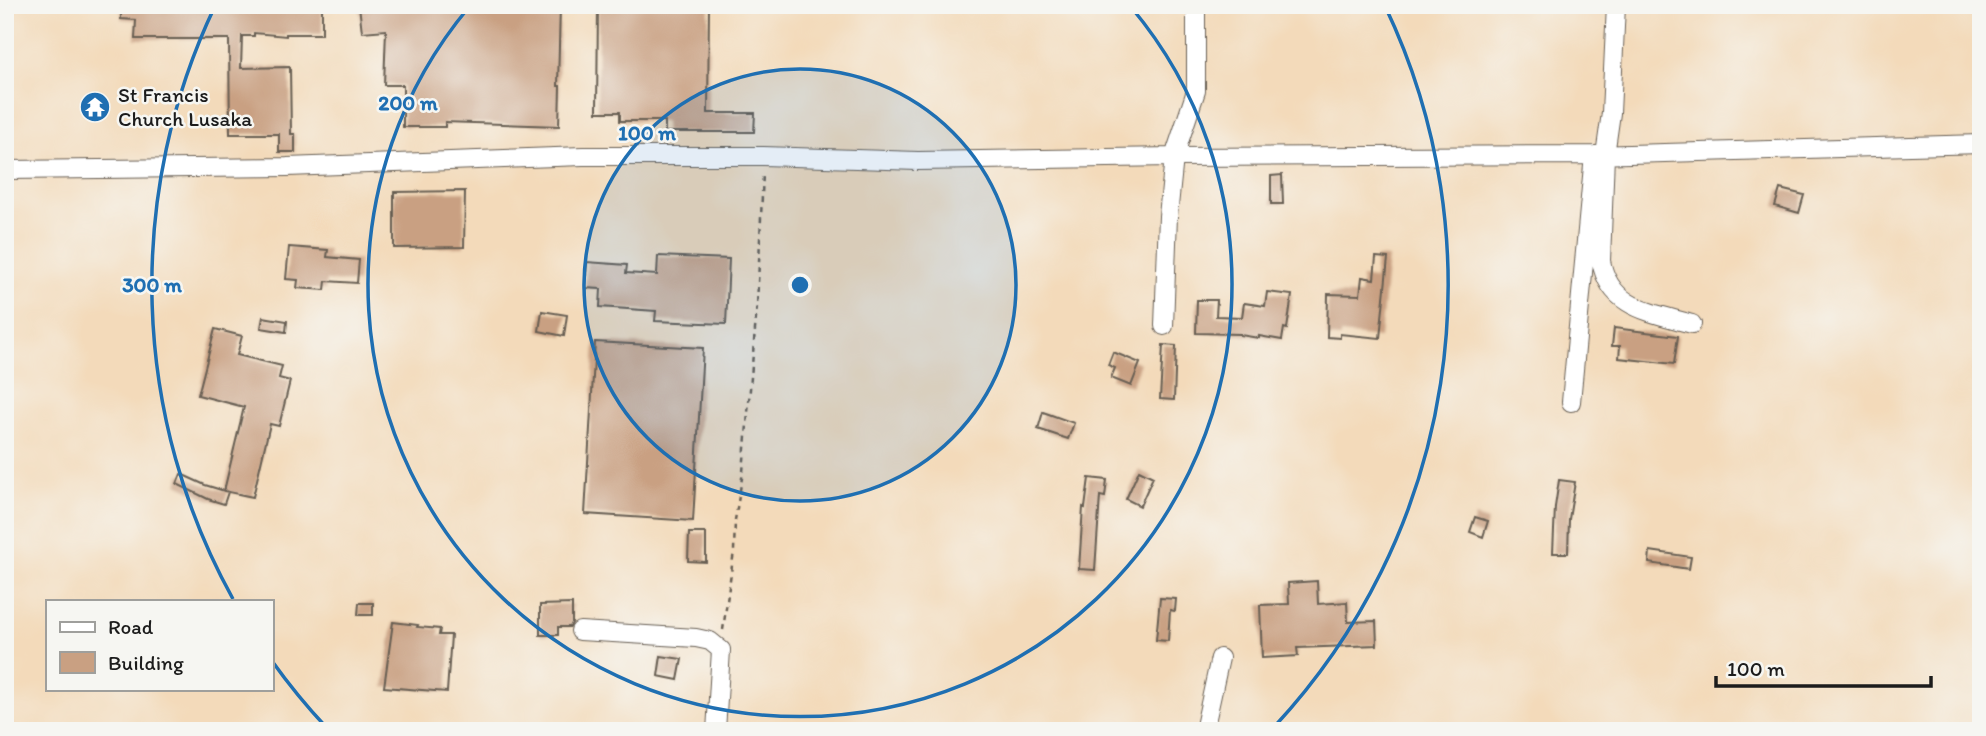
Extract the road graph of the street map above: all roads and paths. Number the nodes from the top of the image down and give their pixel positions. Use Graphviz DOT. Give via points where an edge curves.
graph roads {
  1 [pos="1196,5"];
  2 [pos="1616,5"];
  3 [pos="1981,144"];
  4 [pos="1599,155"];
  5 [pos="763,156"];
  6 [pos="1174,157"];
  7 [pos="5,170"];
  8 [pos="1692,324"];
  9 [pos="1164,326"];
  10 [pos="1571,401"];
  11 [pos="580,631"];
  12 [pos="721,650"];
  13 [pos="1220,658"];
  14 [pos="716,731"];
  15 [pos="1204,731"];
  1 -- 6 [label="street" via="1196,91"];
  2 -- 4 [label="street" via="1611,113"];
  3 -- 4 [label="street"];
  4 -- 6 [label="street"];
  4 -- 8 [label="street" via="1601,261 1607,282 1628,303"];
  4 -- 10 [label="street"];
  5 -- 6 [label="street" via="918,160"];
  5 -- 7 [label="street"];
  5 -- 12 [label="path" via="743,472"];
  6 -- 9 [label="street"];
  11 -- 12 [label="street" via="696,638"];
  12 -- 14 [label="street"];
  13 -- 15 [label="street"];
}
